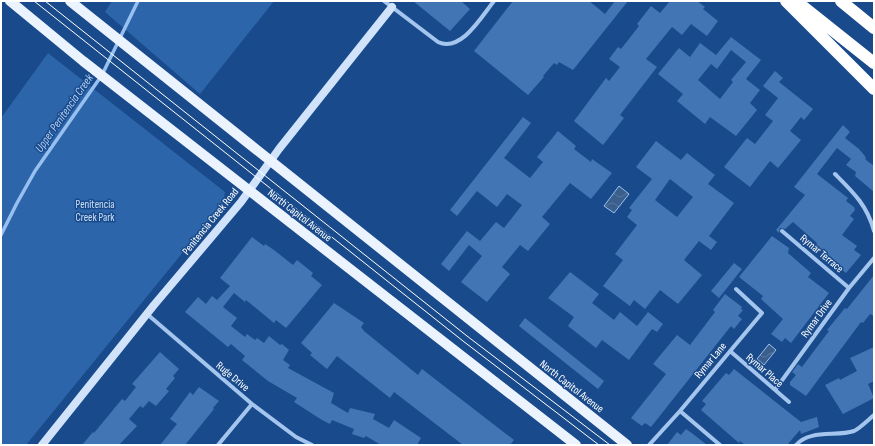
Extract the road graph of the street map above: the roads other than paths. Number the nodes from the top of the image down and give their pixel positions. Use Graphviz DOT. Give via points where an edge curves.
graph roads {
  1 [pos="10,1"];
  2 [pos="70,1"];
  3 [pos="384,1"];
  4 [pos="494,1"];
  5 [pos="786,1"];
  6 [pos="796,1"];
  7 [pos="841,1"];
  8 [pos="392,7"];
  9 [pos="874,28"];
  10 [pos="874,63"];
  11 [pos="874,89"];
  12 [pos="270,161"];
  13 [pos="835,174"];
  14 [pos="249,190"];
  15 [pos="782,231"];
  16 [pos="874,231"];
  17 [pos="874,258"];
  18 [pos="850,288"];
  19 [pos="736,289"];
  20 [pos="147,314"];
  21 [pos="730,351"];
  22 [pos="775,390"];
  23 [pos="789,402"];
  24 [pos="252,404"];
  25 [pos="680,411"];
  26 [pos="874,415"];
  27 [pos="42,445"];
  28 [pos="218,445"];
  29 [pos="312,445"];
  30 [pos="576,445"];
  31 [pos="628,445"];
  32 [pos="649,445"];
  33 [pos="720,445"];
  34 [pos="796,445"];
  1 -- 14 [label="main road, North Capitol Avenue"];
  2 -- 12 [label="main road, North Capitol Avenue"];
  3 -- 8 [label="street"];
  4 -- 8 [label="street" via="463,39 448,44 438,42"];
  5 -- 11 [label="highway"];
  6 -- 10 [label="highway"];
  7 -- 9 [label="highway"];
  8 -- 12 [label="street, Penitencia Creek Road"];
  12 -- 14 [label="street, Penitencia Creek Road"];
  12 -- 31 [label="main road, North Capitol Avenue"];
  13 -- 16 [label="street" via="860,197"];
  14 -- 20 [label="street, Penitencia Creek Road"];
  14 -- 30 [label="main road, North Capitol Avenue"];
  15 -- 18 [label="street, Rymar Terrace"];
  17 -- 18 [label="street, Rymar Drive"];
  18 -- 22 [label="street, Rymar Drive"];
  19 -- 21 [label="street, Rymar Lane" via="762,313"];
  20 -- 24 [label="street, Ruge Drive"];
  20 -- 27 [label="street, Penitencia Creek Road"];
  21 -- 22 [label="street, Rymar Place"];
  21 -- 25 [label="street, Rymar Lane"];
  22 -- 23 [label="street, Rymar Place"];
  24 -- 28 [label="street"];
  24 -- 29 [label="street, Ruge Drive" via="296,437"];
  25 -- 32 [label="street, Rymar Lane"];
  25 -- 33 [label="street"];
  26 -- 34 [label="street" via="854,431 820,434"];
}
